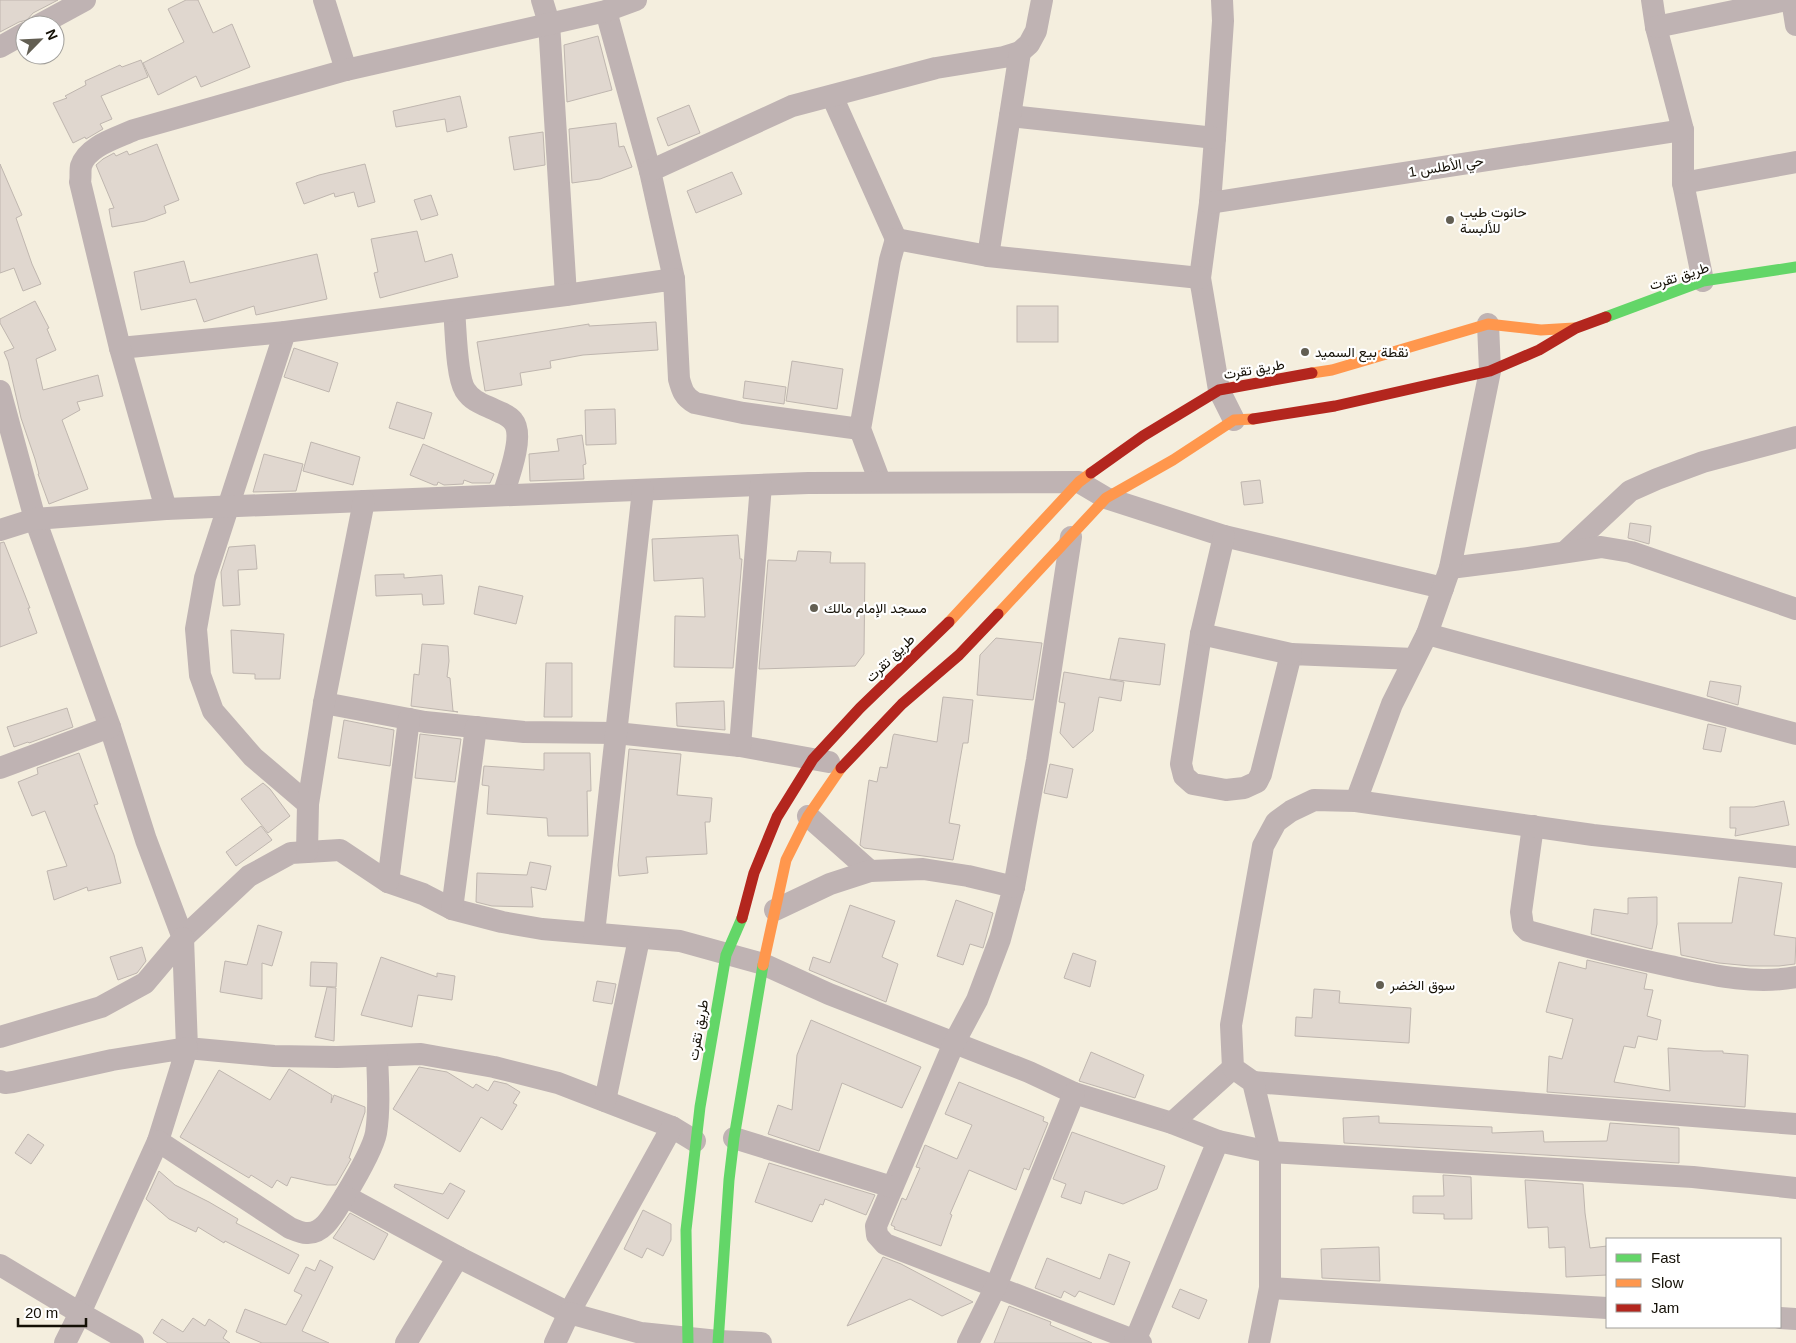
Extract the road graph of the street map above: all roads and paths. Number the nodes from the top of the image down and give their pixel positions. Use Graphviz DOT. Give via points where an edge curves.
graph roads {
  1 [pos="85,0"];
  2 [pos="324,0"];
  3 [pos="542,0"];
  4 [pos="636,0"];
  5 [pos="1042,0"];
  6 [pos="1222,0"];
  7 [pos="1652,0"];
  8 [pos="1787,0"];
  9 [pos="1792,0"];
  10 [pos="606,11"];
  11 [pos="58,15"];
  12 [pos="550,23"];
  13 [pos="1796,25"];
  14 [pos="1656,27"];
  15 [pos="15,39"];
  16 [pos="0,47"];
  17 [pos="1020,52"];
  18 [pos="346,70"];
  19 [pos="832,96"];
  20 [pos="1010,116"];
  21 [pos="1683,130"];
  22 [pos="1215,138"];
  23 [pos="1796,162"];
  24 [pos="650,171"];
  25 [pos="1683,183"];
  26 [pos="1210,203"];
  27 [pos="896,239"];
  28 [pos="988,256"];
  29 [pos="1796,267"];
  30 [pos="674,278"];
  31 [pos="1200,278"];
  32 [pos="1704,281"];
  33 [pos="566,295"];
  34 [pos="454,310"];
  35 [pos="1488,324"];
  36 [pos="1576,328"];
  37 [pos="285,332"];
  38 [pos="120,348"];
  39 [pos="1490,371"];
  40 [pos="1220,390"];
  41 [pos="0,391"];
  42 [pos="1234,420"];
  43 [pos="860,429"];
  44 [pos="1796,437"];
  45 [pos="880,482"];
  46 [pos="1079,482"];
  47 [pos="761,485"];
  48 [pos="644,490"];
  49 [pos="504,496"];
  50 [pos="1106,498"];
  51 [pos="364,501"];
  52 [pos="228,507"];
  53 [pos="166,509"];
  54 [pos="35,519"];
  55 [pos="0,530"];
  56 [pos="1224,536"];
  57 [pos="1071,537"];
  58 [pos="1565,552"];
  59 [pos="1446,578"];
  60 [pos="1796,609"];
  61 [pos="1201,634"];
  62 [pos="1428,634"];
  63 [pos="1291,654"];
  64 [pos="1414,659"];
  65 [pos="324,703"];
  66 [pos="409,719"];
  67 [pos="110,727"];
  68 [pos="476,727"];
  69 [pos="616,733"];
  70 [pos="1796,734"];
  71 [pos="740,746"];
  72 [pos="813,759"];
  73 [pos="844,764"];
  74 [pos="0,768"];
  75 [pos="1356,801"];
  76 [pos="308,804"];
  77 [pos="808,816"];
  78 [pos="1533,826"];
  79 [pos="307,852"];
  80 [pos="1796,857"];
  81 [pos="870,871"];
  82 [pos="388,882"];
  83 [pos="1014,887"];
  84 [pos="452,909"];
  85 [pos="775,910"];
  86 [pos="594,933"];
  87 [pos="183,938"];
  88 [pos="639,939"];
  89 [pos="726,955"];
  90 [pos="763,964"];
  91 [pos="1796,977"];
  92 [pos="0,1037"];
  93 [pos="954,1043"];
  94 [pos="187,1048"];
  95 [pos="377,1056"];
  96 [pos="1234,1068"];
  97 [pos="0,1081"];
  98 [pos="1253,1082"];
  99 [pos="1074,1093"];
  100 [pos="605,1101"];
  101 [pos="1172,1123"];
  102 [pos="1796,1124"];
  103 [pos="672,1127"];
  104 [pos="734,1138"];
  105 [pos="158,1141"];
  106 [pos="695,1141"];
  107 [pos="1218,1142"];
  108 [pos="1270,1152"];
  109 [pos="892,1187"];
  110 [pos="1796,1188"];
  111 [pos="345,1196"];
  112 [pos="458,1257"];
  113 [pos="0,1264"];
  114 [pos="996,1286"];
  115 [pos="1270,1288"];
  116 [pos="1606,1308"];
  117 [pos="569,1313"];
  118 [pos="80,1314"];
  119 [pos="1781,1318"];
  120 [pos="1796,1319"];
  121 [pos="689,1341"];
  122 [pos="718,1342"];
  123 [pos="1138,1342"];
  124 [pos="65,1343"];
  125 [pos="133,1343"];
  126 [pos="406,1343"];
  127 [pos="555,1343"];
  128 [pos="761,1343"];
  129 [pos="968,1343"];
  130 [pos="1259,1343"];
  1 -- 11 [label="street"];
  2 -- 18 [label="street"];
  3 -- 12 [label="street"];
  4 -- 10 [label="street"];
  5 -- 17 [label="street" via="1036,30 1029,44"];
  6 -- 22 [label="street" via="1224,21"];
  7 -- 14 [label="street"];
  8 -- 14 [label="street"];
  9 -- 13 [label="street"];
  10 -- 12 [label="street"];
  10 -- 24 [label="street"];
  12 -- 18 [label="street"];
  12 -- 33 [label="street"];
  14 -- 21 [label="street"];
  15 -- 16 [label="street"];
  17 -- 19 [label="street" via="936,68"];
  17 -- 20 [label="street"];
  18 -- 38 [label="street" via="134,130 89,154 81,166 80,182"];
  19 -- 24 [label="street" via="792,106"];
  19 -- 27 [label="street"];
  20 -- 22 [label="street"];
  20 -- 28 [label="street"];
  21 -- 25 [label="street"];
  21 -- 26 [label="street, حي الأطلس 1"];
  22 -- 26 [label="street"];
  23 -- 25 [label="street"];
  24 -- 30 [label="street"];
  25 -- 32 [label="street"];
  26 -- 31 [label="street"];
  27 -- 28 [label="street"];
  27 -- 43 [label="street"];
  28 -- 31 [label="street"];
  29 -- 32 [label="main road, طريق تقرت"];
  30 -- 33 [label="street"];
  30 -- 43 [label="street" via="679,379 688,399 743,413"];
  31 -- 40 [label="street"];
  32 -- 36 [label="main road, طريق تقرت"];
  33 -- 34 [label="street"];
  34 -- 37 [label="street"];
  34 -- 49 [label="street" via="464,388 474,401 507,415 518,431"];
  35 -- 36 [label="main road, طريق تقرت" via="1541,330"];
  35 -- 39 [label="street"];
  35 -- 40 [label="main road, طريق تقرت" via="1332,370"];
  36 -- 39 [label="main road, طريق تقرت" via="1539,350"];
  37 -- 38 [label="street"];
  37 -- 52 [label="street"];
  38 -- 53 [label="street"];
  39 -- 42 [label="main road, طريق تقرت" via="1335,406"];
  39 -- 59 [label="street"];
  40 -- 42 [label="street"];
  40 -- 46 [label="main road, طريق تقرت" via="1143,436"];
  41 -- 54 [label="street"];
  42 -- 50 [label="main road, طريق تقرت"];
  43 -- 45 [label="street"];
  44 -- 58 [label="street" via="1703,462 1630,490"];
  45 -- 46 [label="street"];
  45 -- 47 [label="street"];
  46 -- 50 [label="street"];
  46 -- 72 [label="main road, طريق تقرت" via="957,614 860,708"];
  47 -- 48 [label="street"];
  47 -- 71 [label="street"];
  48 -- 49 [label="street"];
  48 -- 69 [label="street"];
  49 -- 51 [label="street"];
  50 -- 56 [label="street"];
  50 -- 57 [label="main road, طريق تقرت"];
  51 -- 52 [label="street"];
  51 -- 65 [label="street"];
  52 -- 53 [label="street"];
  52 -- 76 [label="street" via="205,578 196,629 200,675 213,710 254,757"];
  53 -- 54 [label="street"];
  54 -- 55 [label="street"];
  54 -- 67 [label="street"];
  56 -- 59 [label="street"];
  56 -- 61 [label="street"];
  57 -- 73 [label="main road, طريق تقرت" via="959,655 902,704"];
  57 -- 83 [label="street"];
  58 -- 59 [label="street"];
  58 -- 60 [label="street" via="1601,546 1631,552"];
  59 -- 62 [label="street"];
  61 -- 63 [label="street"];
  61 -- 63 [label="street" via="1181,764 1184,776 1193,784 1226,790 1244,788 1257,782"];
  62 -- 64 [label="street"];
  62 -- 70 [label="street"];
  63 -- 64 [label="street"];
  64 -- 75 [label="street" via="1392,704"];
  65 -- 66 [label="street"];
  65 -- 76 [label="street"];
  66 -- 68 [label="street"];
  66 -- 82 [label="street"];
  67 -- 74 [label="street"];
  67 -- 87 [label="street" via="146,840"];
  68 -- 69 [label="street" via="524,732"];
  68 -- 84 [label="street"];
  69 -- 71 [label="street"];
  69 -- 86 [label="street"];
  71 -- 72 [label="street"];
  72 -- 73 [label="street"];
  72 -- 89 [label="main road, طريق تقرت" via="777,817 754,872 740,924"];
  73 -- 77 [label="main road, طريق تقرت"];
  75 -- 78 [label="street"];
  75 -- 96 [label="street" via="1314,800 1290,811 1276,822 1263,846 1231,1025"];
  76 -- 79 [label="street"];
  77 -- 81 [label="street"];
  77 -- 85 [label="main road, طريق تقرت" via="786,860"];
  78 -- 80 [label="street"];
  78 -- 91 [label="street" via="1521,912 1528,931 1620,956 1703,973 1760,980"];
  79 -- 82 [label="street" via="340,850"];
  79 -- 87 [label="street" via="291,852 249,876"];
  81 -- 83 [label="street" via="923,869"];
  81 -- 85 [label="street" via="830,884"];
  82 -- 84 [label="street" via="423,894"];
  83 -- 93 [label="street" via="1000,939 977,1000"];
  84 -- 86 [label="street" via="542,930"];
  85 -- 90 [label="main road, طريق تقرت"];
  86 -- 88 [label="street"];
  87 -- 92 [label="street" via="145,983 101,1007"];
  87 -- 94 [label="street"];
  88 -- 89 [label="street" via="680,941"];
  88 -- 100 [label="street"];
  89 -- 90 [label="street"];
  89 -- 106 [label="main road, طريق تقرت"];
  90 -- 93 [label="street" via="828,994"];
  90 -- 104 [label="main road, طريق تقرت"];
  93 -- 99 [label="street"];
  93 -- 109 [label="street"];
  94 -- 95 [label="street" via="274,1056"];
  94 -- 97 [label="street" via="112,1060 13,1082"];
  94 -- 105 [label="street"];
  95 -- 100 [label="street" via="422,1054 494,1067 558,1083"];
  95 -- 111 [label="street" via="376,1135"];
  96 -- 98 [label="street"];
  96 -- 101 [label="street"];
  98 -- 102 [label="street"];
  98 -- 108 [label="street"];
  99 -- 101 [label="street"];
  99 -- 114 [label="street"];
  100 -- 103 [label="street"];
  101 -- 107 [label="street"];
  103 -- 106 [label="street"];
  103 -- 117 [label="street"];
  104 -- 109 [label="street"];
  104 -- 122 [label="main road, طريق تقرت"];
  105 -- 111 [label="street" via="290,1228 305,1234 316,1232 327,1223"];
  105 -- 118 [label="street"];
  106 -- 121 [label="main road, طريق تقرت" via="686,1230"];
  107 -- 108 [label="street"];
  107 -- 123 [label="street"];
  108 -- 110 [label="street" via="1693,1177"];
  108 -- 115 [label="street"];
  109 -- 114 [label="street" via="876,1226 877,1235 885,1244"];
  111 -- 112 [label="street"];
  112 -- 117 [label="street"];
  112 -- 126 [label="street"];
  113 -- 118 [label="street"];
  114 -- 123 [label="street"];
  114 -- 129 [label="street"];
  115 -- 116 [label="street"];
  115 -- 130 [label="street"];
  117 -- 121 [label="street" via="641,1333"];
  117 -- 127 [label="street"];
  118 -- 124 [label="street"];
  118 -- 125 [label="street"];
  119 -- 120 [label="street"];
  121 -- 122 [label="street"];
  122 -- 128 [label="street"];
}
